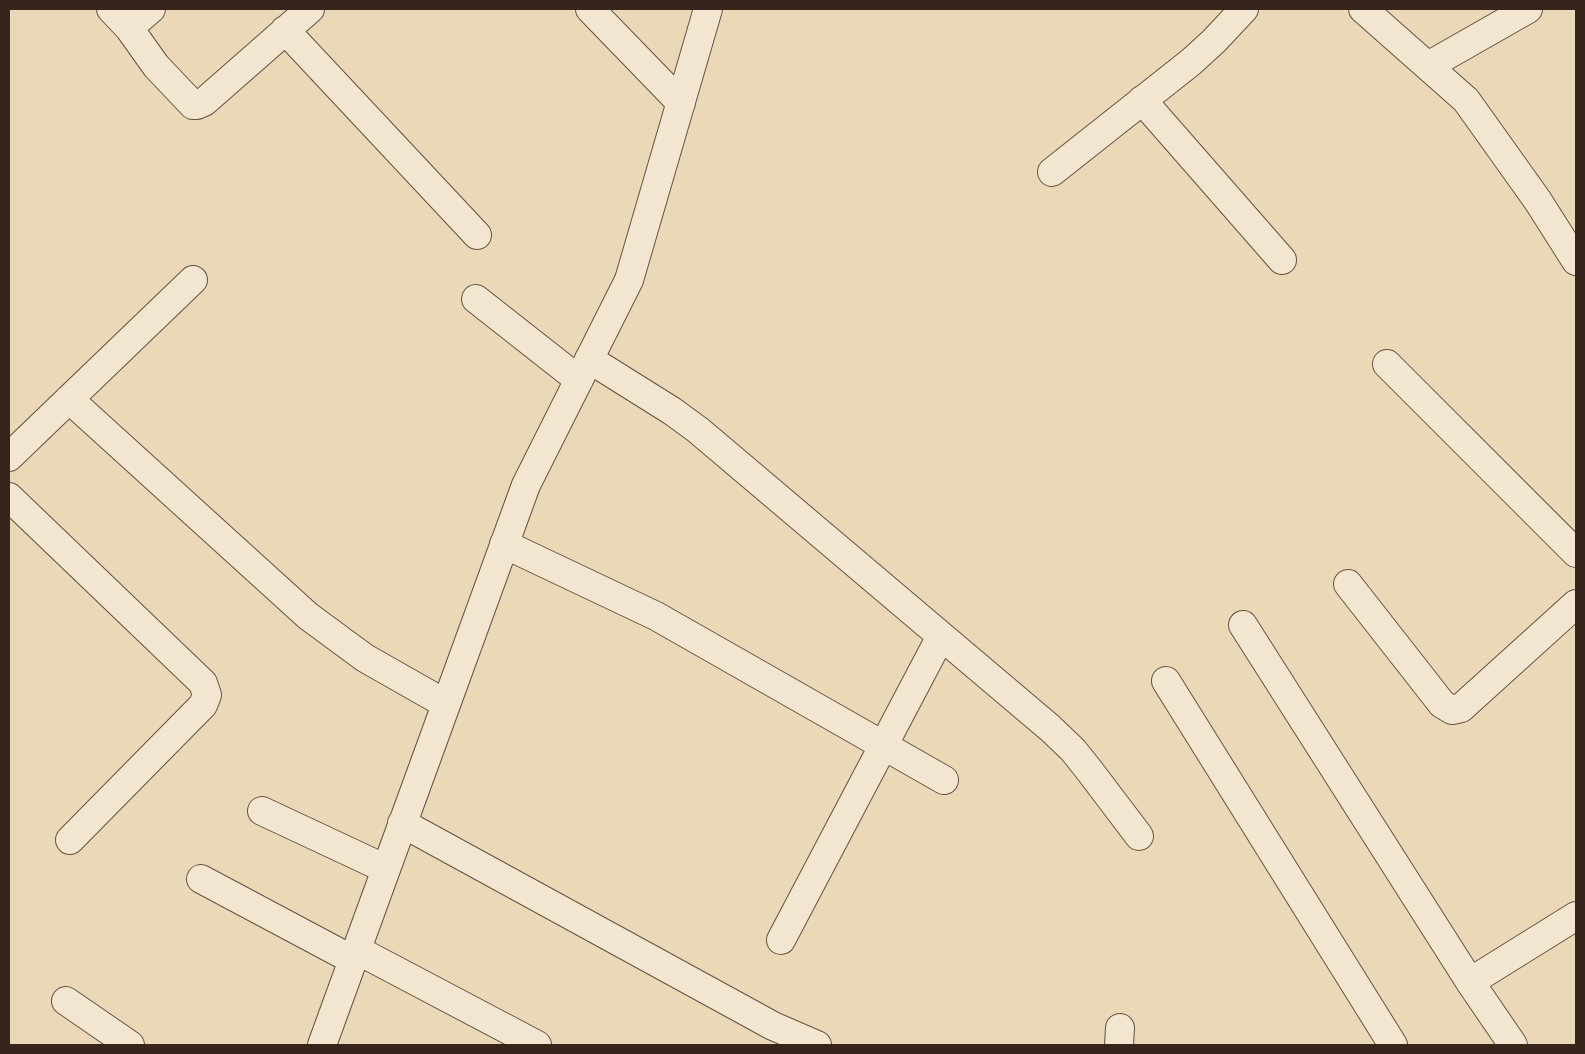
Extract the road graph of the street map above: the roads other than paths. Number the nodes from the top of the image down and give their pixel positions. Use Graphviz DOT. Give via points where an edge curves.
graph roads {
  1 [pos="151,9"];
  2 [pos="310,9"];
  3 [pos="590,9"];
  4 [pos="708,9"];
  5 [pos="1244,9"];
  6 [pos="1363,9"];
  7 [pos="1528,9"];
  8 [pos="120,18"];
  9 [pos="285,30"];
  10 [pos="1428,66"];
  11 [pos="1142,100"];
  12 [pos="681,103"];
  13 [pos="1052,172"];
  14 [pos="477,235"];
  15 [pos="1282,260"];
  16 [pos="1576,261"];
  17 [pos="193,280"];
  18 [pos="476,299"];
  19 [pos="1387,364"];
  20 [pos="584,370"];
  21 [pos="69,399"];
  22 [pos="9,457"];
  23 [pos="9,497"];
  24 [pos="504,544"];
  25 [pos="1576,553"];
  26 [pos="1348,584"];
  27 [pos="1576,604"];
  28 [pos="1243,625"];
  29 [pos="941,636"];
  30 [pos="1166,681"];
  31 [pos="446,704"];
  32 [pos="883,746"];
  33 [pos="944,780"];
  34 [pos="262,812"];
  35 [pos="402,823"];
  36 [pos="1139,836"];
  37 [pos="70,840"];
  38 [pos="386,869"];
  39 [pos="201,879"];
  40 [pos="1576,916"];
  41 [pos="781,940"];
  42 [pos="355,955"];
  43 [pos="1470,982"];
  44 [pos="66,1000"];
  45 [pos="1388,1043"];
  46 [pos="130,1045"];
  47 [pos="322,1045"];
  48 [pos="537,1045"];
  49 [pos="817,1045"];
  50 [pos="1513,1045"];
  1 -- 8 [label="street"];
  2 -- 9 [label="street"];
  3 -- 12 [label="street"];
  4 -- 12 [label="street"];
  5 -- 11 [label="street" via="1214,41"];
  6 -- 10 [label="street"];
  7 -- 10 [label="street"];
  8 -- 9 [label="street" via="156,66 192,105 204,102"];
  9 -- 14 [label="street"];
  10 -- 16 [label="street" via="1466,100"];
  11 -- 13 [label="street"];
  11 -- 15 [label="street"];
  12 -- 20 [label="street" via="628,280"];
  17 -- 21 [label="street"];
  18 -- 20 [label="street"];
  19 -- 25 [label="street"];
  20 -- 24 [label="street" via="526,485"];
  20 -- 29 [label="street" via="672,411 698,430"];
  21 -- 22 [label="street"];
  21 -- 31 [label="street" via="308,616 365,658"];
  23 -- 37 [label="street" via="202,683 207,695 202,705"];
  24 -- 31 [label="street"];
  24 -- 32 [label="street" via="656,616"];
  26 -- 27 [label="street" via="1442,704 1452,710 1461,708"];
  28 -- 43 [label="street"];
  29 -- 32 [label="street"];
  29 -- 36 [label="street" via="1073,750"];
  30 -- 45 [label="street"];
  31 -- 35 [label="street"];
  32 -- 33 [label="street"];
  32 -- 41 [label="street"];
  34 -- 38 [label="street"];
  35 -- 38 [label="street"];
  35 -- 49 [label="street" via="773,1026"];
  38 -- 42 [label="street"];
  39 -- 42 [label="street"];
  40 -- 43 [label="street"];
  42 -- 47 [label="street"];
  42 -- 48 [label="street"];
  43 -- 50 [label="street"];
  44 -- 46 [label="street"];
}
